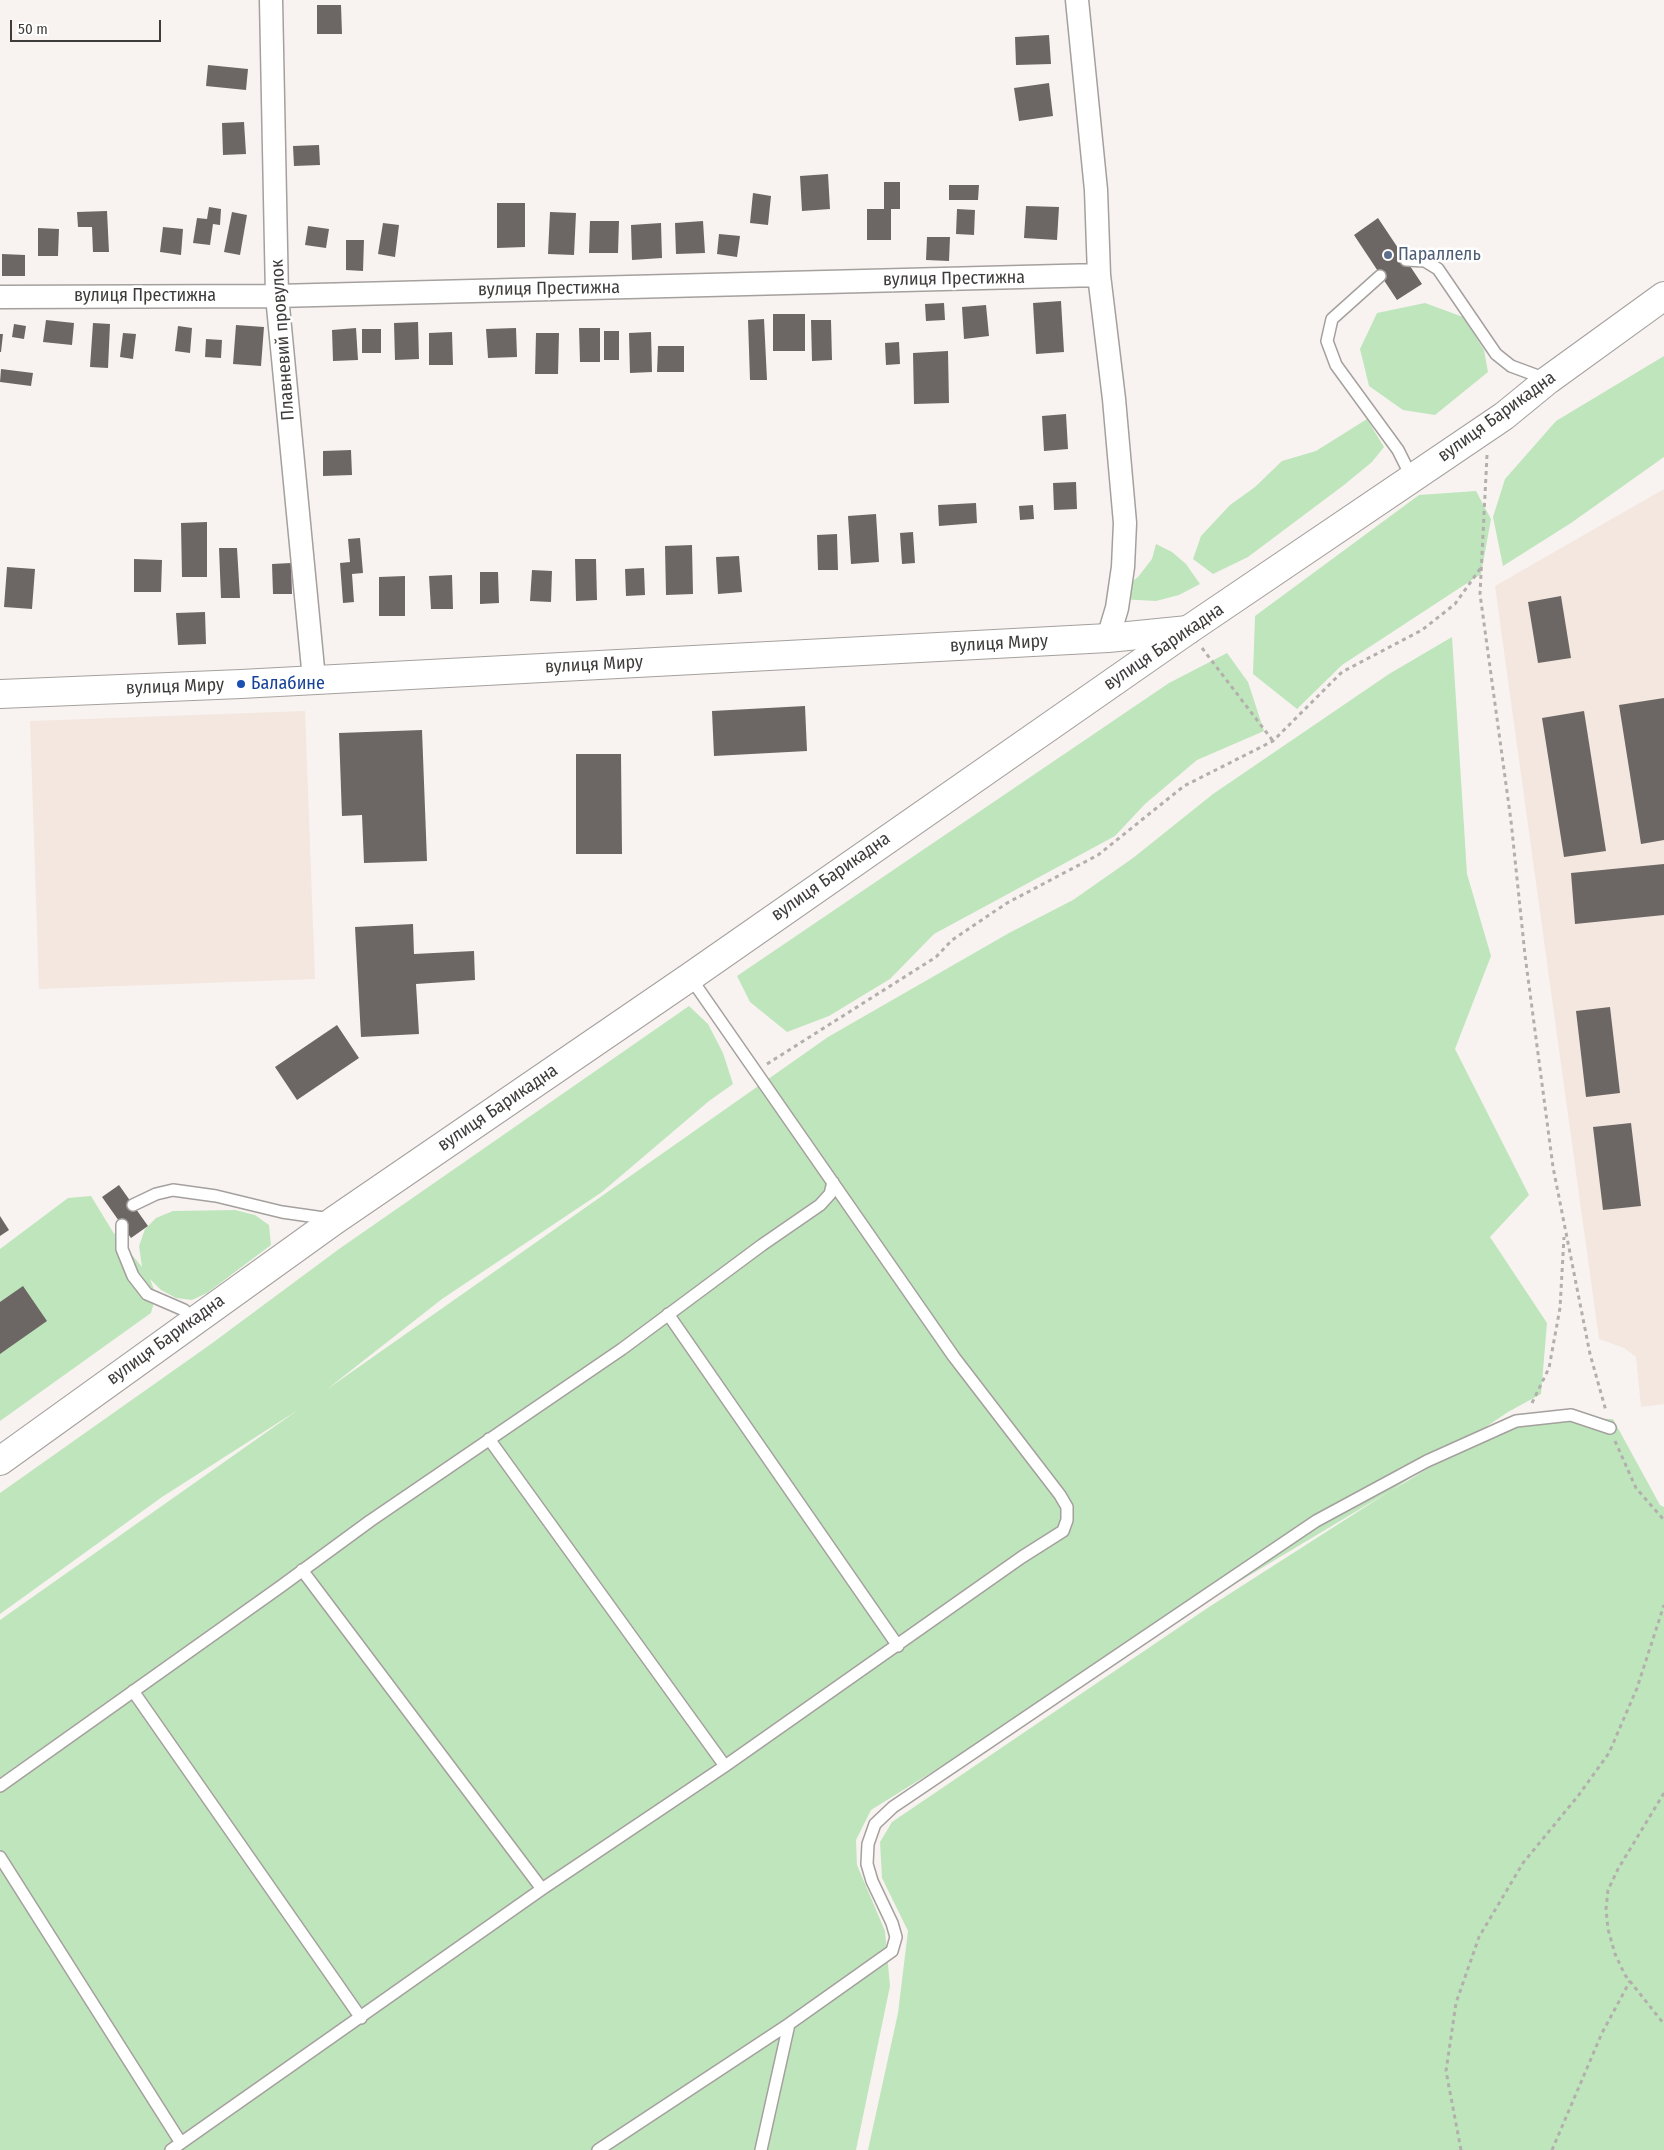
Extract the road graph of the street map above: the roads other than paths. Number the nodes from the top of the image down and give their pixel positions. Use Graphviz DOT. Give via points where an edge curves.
graph roads {
  1 [pos="272,0"];
  2 [pos="1077,0"];
  3 [pos="1406,260"];
  4 [pos="1099,275"];
  5 [pos="1380,276"];
  6 [pos="277,296"];
  7 [pos="1664,296"];
  8 [pos="0,297"];
  9 [pos="1548,380"];
  10 [pos="1412,478"];
  11 [pos="1188,630"];
  12 [pos="1108,638"];
  13 [pos="314,680"];
  14 [pos="0,694"];
  15 [pos="690,977"];
  16 [pos="834,1182"];
  17 [pos="133,1206"];
  18 [pos="335,1220"];
  19 [pos="122,1225"];
  20 [pos="668,1314"];
  21 [pos="194,1320"];
  22 [pos="1610,1428"];
  23 [pos="488,1439"];
  24 [pos="0,1461"];
  25 [pos="302,1570"];
  26 [pos="898,1646"];
  27 [pos="133,1691"];
  28 [pos="725,1766"];
  29 [pos="0,1786"];
  30 [pos="0,1857"];
  31 [pos="542,1889"];
  32 [pos="361,2018"];
  33 [pos="790,2024"];
  34 [pos="181,2143"];
  35 [pos="171,2150"];
  36 [pos="598,2150"];
  37 [pos="761,2150"];
  1 -- 6 [label="street, Плавневий провулок"];
  2 -- 4 [label="street" via="1096,190"];
  3 -- 9 [label="lane" via="1424,260 1438,269 1496,354 1511,366"];
  4 -- 6 [label="street, вулиця Престижна"];
  4 -- 12 [label="street" via="1125,524 1117,608"];
  5 -- 10 [label="lane" via="1332,319 1328,341 1336,364 1398,450"];
  6 -- 8 [label="street, вулиця Престижна"];
  6 -- 13 [label="street, Плавневий провулок"];
  7 -- 9 [label="main road, вулиця Барикадна"];
  9 -- 10 [label="main road, вулиця Барикадна" via="1504,416"];
  10 -- 11 [label="main road, вулиця Барикадна"];
  11 -- 12 [label="main road, вулиця Миру"];
  11 -- 15 [label="main road, вулиця Барикадна"];
  12 -- 13 [label="main road, вулиця Миру"];
  13 -- 14 [label="main road, вулиця Миру"];
  15 -- 16 [label="lane"];
  15 -- 18 [label="main road, вулиця Барикадна"];
  16 -- 20 [label="lane" via="830,1194 820,1205"];
  16 -- 26 [label="lane" via="954,1357 1067,1507 1063,1531"];
  17 -- 18 [label="lane" via="156,1194 173,1190"];
  18 -- 21 [label="main road, вулиця Барикадна"];
  19 -- 21 [label="lane" via="122,1248 133,1276 147,1294 184,1310"];
  20 -- 23 [label="lane" via="622,1349"];
  20 -- 26 [label="lane"];
  21 -- 24 [label="main road, вулиця Барикадна"];
  22 -- 33 [label="lane" via="1571,1415 1516,1421 1427,1461 1316,1521 893,1807 875,1824 868,1844 867,1864 892,1922 896,1937 892,1951"];
  23 -- 25 [label="lane"];
  23 -- 28 [label="lane"];
  25 -- 27 [label="lane"];
  25 -- 31 [label="lane"];
  26 -- 28 [label="lane"];
  27 -- 29 [label="lane"];
  27 -- 32 [label="lane"];
  28 -- 31 [label="lane"];
  30 -- 34 [label="lane"];
  31 -- 32 [label="lane"];
  32 -- 34 [label="lane"];
  33 -- 36 [label="lane"];
  33 -- 37 [label="lane"];
  34 -- 35 [label="lane"];
}
